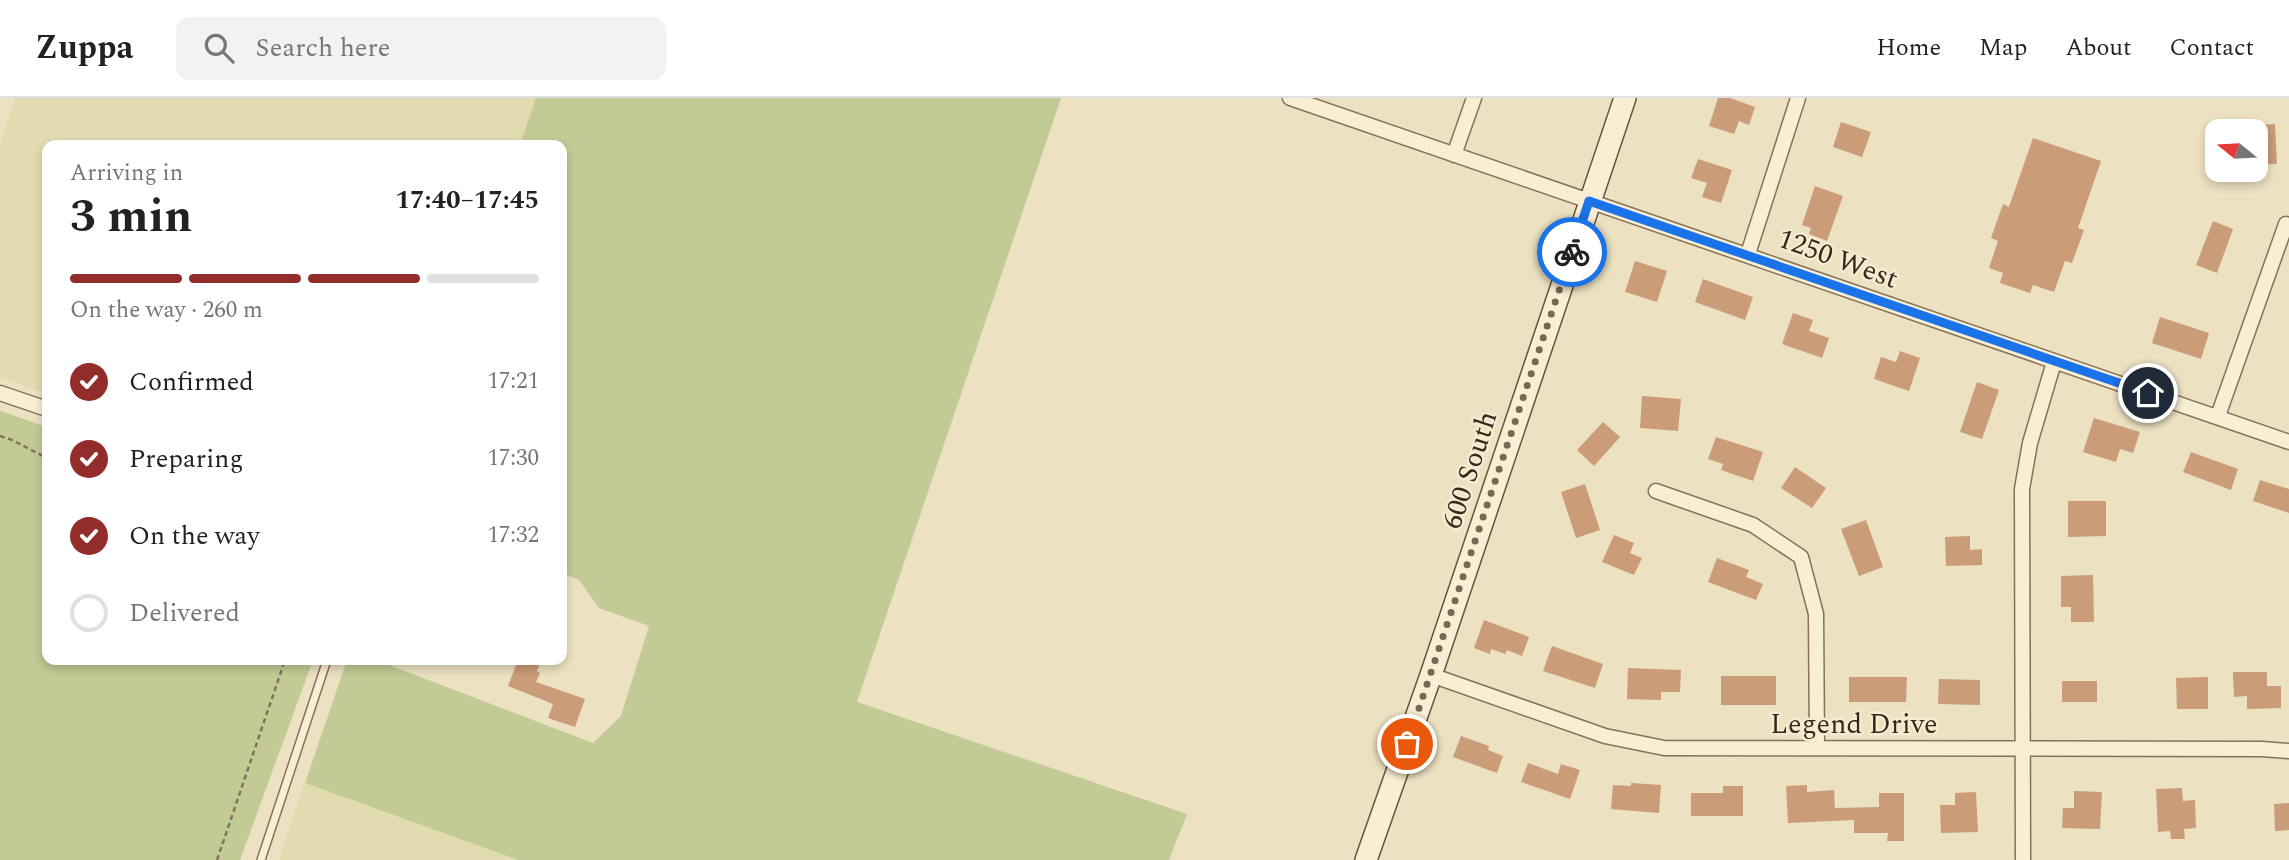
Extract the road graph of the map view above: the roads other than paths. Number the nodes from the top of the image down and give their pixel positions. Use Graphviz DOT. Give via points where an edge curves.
graph roads {
  1 [pos="1290,98"];
  2 [pos="1474,98"];
  3 [pos="1625,98"];
  4 [pos="1798,98"];
  5 [pos="1454,155"];
  6 [pos="1589,201"];
  7 [pos="2286,224"];
  8 [pos="1748,254"];
  9 [pos="2054,362"];
  10 [pos="0,393"];
  11 [pos="42,408"];
  12 [pos="2218,416"];
  13 [pos="2289,442"];
  14 [pos="1656,491"];
  15 [pos="325,665"];
  16 [pos="1431,674"];
  17 [pos="1817,748"];
  18 [pos="2021,749"];
  19 [pos="2289,751"];
  20 [pos="261,860"];
  21 [pos="1366,860"];
  22 [pos="2023,860"];
  1 -- 5 [label="street, 1250 West"];
  2 -- 5 [label="street"];
  3 -- 6 [label="main road, 600 South"];
  4 -- 8 [label="street"];
  5 -- 6 [label="street, 1250 West"];
  6 -- 8 [label="street, 1250 West"];
  6 -- 16 [label="main road, 600 South"];
  7 -- 12 [label="street"];
  8 -- 9 [label="street, 1250 West"];
  9 -- 12 [label="street, 1250 West"];
  9 -- 18 [label="street" via="2022,489"];
  10 -- 11 [label="street"];
  12 -- 13 [label="street, 1250 West"];
  14 -- 17 [label="street" via="1753,525 1801,557 1816,614"];
  15 -- 20 [label="lane"];
  16 -- 17 [label="street, Legend Drive" via="1605,736 1664,748"];
  16 -- 21 [label="main road, 600 South"];
  17 -- 18 [label="street, Legend Drive"];
  18 -- 19 [label="street, Legend Drive"];
  18 -- 22 [label="street"];
}
